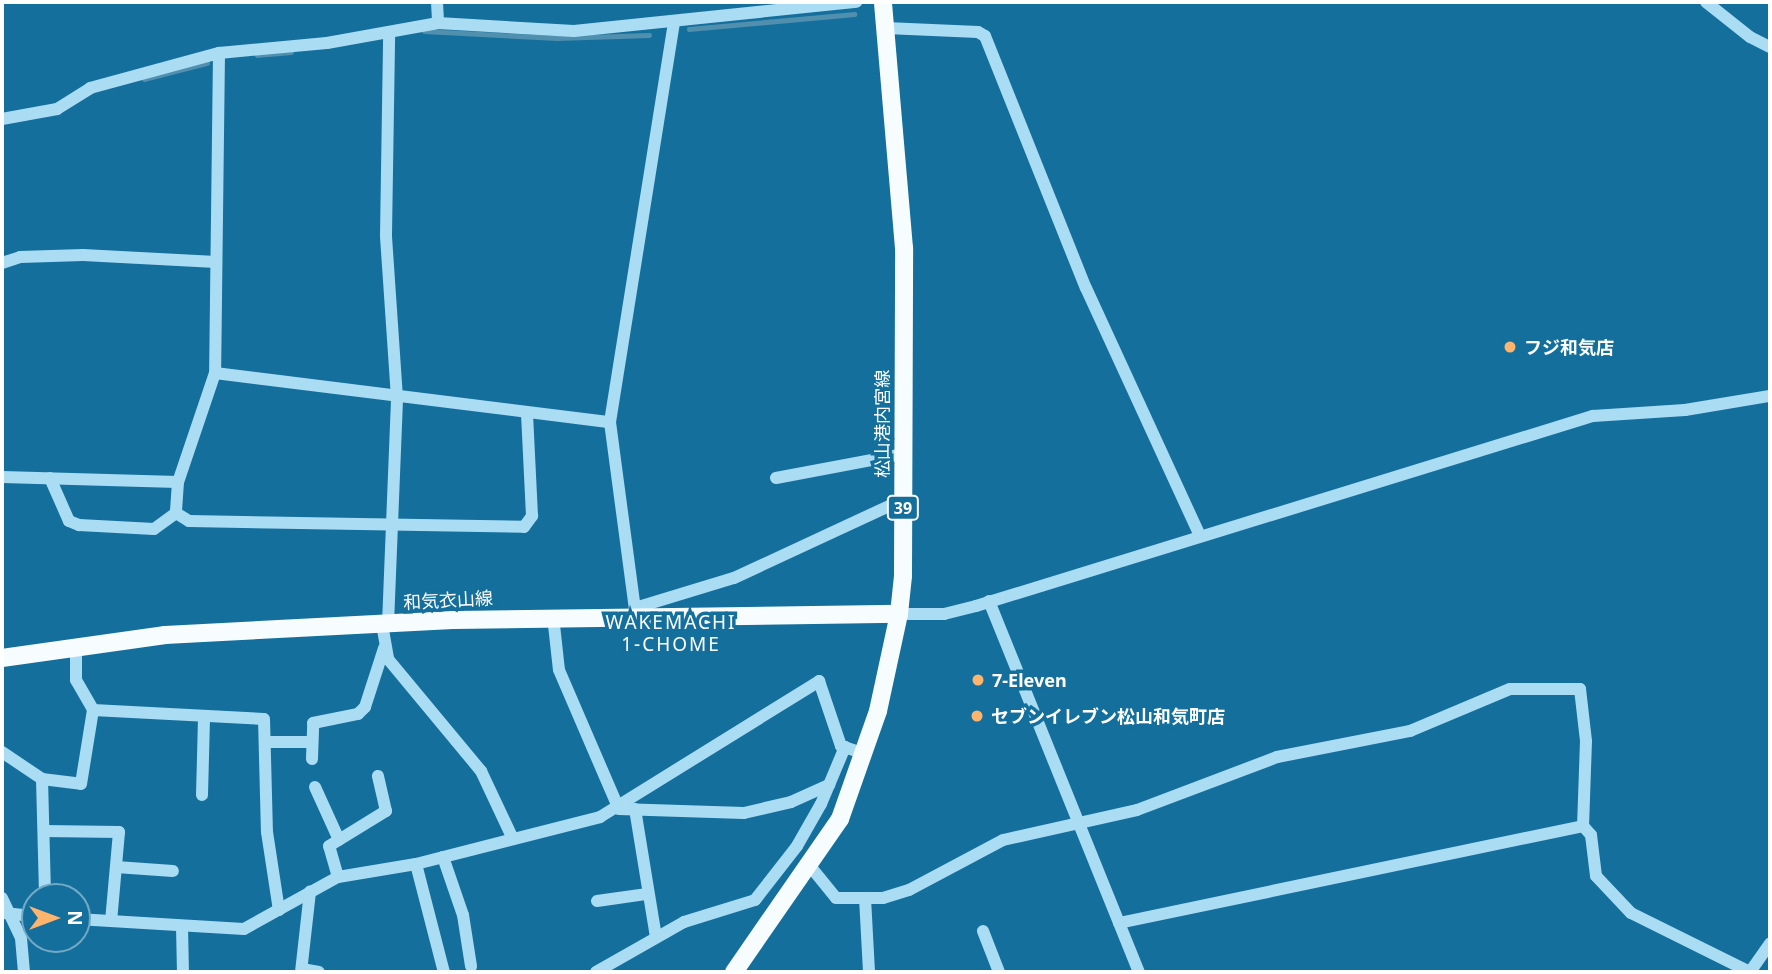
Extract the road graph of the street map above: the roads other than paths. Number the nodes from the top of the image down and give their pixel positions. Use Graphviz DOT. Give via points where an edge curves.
graph roads {
  1 [pos="437,2"];
  2 [pos="857,2"];
  3 [pos="883,2"];
  4 [pos="1706,2"];
  5 [pos="438,23"];
  6 [pos="674,23"];
  7 [pos="886,28"];
  8 [pos="388,33"];
  9 [pos="1766,46"];
  10 [pos="219,53"];
  11 [pos="2,119"];
  12 [pos="216,262"];
  13 [pos="2,263"];
  14 [pos="215,373"];
  15 [pos="1770,396"];
  16 [pos="397,398"];
  17 [pos="527,414"];
  18 [pos="610,422"];
  19 [pos="903,454"];
  20 [pos="2,477"];
  21 [pos="50,478"];
  22 [pos="776,478"];
  23 [pos="178,482"];
  24 [pos="902,500"];
  25 [pos="176,513"];
  26 [pos="392,525"];
  27 [pos="1200,537"];
  28 [pos="989,601"];
  29 [pos="635,612"];
  30 [pos="899,614"];
  31 [pos="553,616"];
  32 [pos="385,624"];
  33 [pos="385,644"];
  34 [pos="76,645"];
  35 [pos="2,658"];
  36 [pos="93,710"];
  37 [pos="204,719"];
  38 [pos="312,741"];
  39 [pos="265,742"];
  40 [pos="845,747"];
  41 [pos="2,752"];
  42 [pos="863,752"];
  43 [pos="312,759"];
  44 [pos="378,776"];
  45 [pos="42,779"];
  46 [pos="830,785"];
  47 [pos="316,787"];
  48 [pos="202,795"];
  49 [pos="619,809"];
  50 [pos="635,809"];
  51 [pos="1080,825"];
  52 [pos="1583,827"];
  53 [pos="44,831"];
  54 [pos="513,839"];
  55 [pos="339,840"];
  56 [pos="443,857"];
  57 [pos="416,864"];
  58 [pos="810,866"];
  59 [pos="116,867"];
  60 [pos="173,871"];
  61 [pos="338,877"];
  62 [pos="46,883"];
  63 [pos="310,892"];
  64 [pos="646,894"];
  65 [pos="2,898"];
  66 [pos="865,898"];
  67 [pos="597,901"];
  68 [pos="279,910"];
  69 [pos="6,914"];
  70 [pos="91,920"];
  71 [pos="111,921"];
  72 [pos="1119,923"];
  73 [pos="182,926"];
  74 [pos="983,931"];
  75 [pos="656,937"];
  76 [pos="1770,943"];
  77 [pos="471,966"];
  78 [pos="742,970"];
  79 [pos="302,971"];
  80 [pos="23,972"];
  81 [pos="183,972"];
  82 [pos="319,972"];
  83 [pos="444,972"];
  84 [pos="596,972"];
  85 [pos="869,972"];
  86 [pos="999,972"];
  87 [pos="1139,972"];
  88 [pos="1750,972"];
  1 -- 5 [label="street"];
  2 -- 6 [label="street"];
  3 -- 7 [label="main road, 松山港内宮線 / 39"];
  4 -- 9 [label="street"];
  5 -- 6 [label="street" via="574,31"];
  5 -- 8 [label="street"];
  6 -- 18 [label="street"];
  7 -- 19 [label="main road, 松山港内宮線 / 39" via="904,248"];
  7 -- 27 [label="street" via="985,36 1080,276"];
  8 -- 10 [label="street"];
  8 -- 16 [label="street" via="386,235"];
  10 -- 11 [label="street" via="90,88 57,109"];
  10 -- 12 [label="street"];
  12 -- 13 [label="street" via="83,255 20,257"];
  12 -- 14 [label="street"];
  14 -- 16 [label="street"];
  14 -- 23 [label="street"];
  15 -- 27 [label="street" via="1685,410 1593,416"];
  16 -- 17 [label="street"];
  16 -- 26 [label="street"];
  17 -- 18 [label="street"];
  17 -- 26 [label="street" via="532,516 524,527"];
  18 -- 29 [label="street"];
  19 -- 22 [label="street"];
  19 -- 24 [label="main road, 松山港内宮線 / 39"];
  20 -- 21 [label="street"];
  21 -- 23 [label="street"];
  21 -- 25 [label="street" via="69,521 79,525 154,529"];
  23 -- 25 [label="street"];
  24 -- 29 [label="street" via="734,578"];
  24 -- 30 [label="main road, 松山港内宮線 / 39"];
  25 -- 26 [label="street" via="190,521"];
  26 -- 32 [label="street"];
  27 -- 28 [label="street"];
  28 -- 30 [label="street" via="944,614"];
  28 -- 51 [label="street"];
  29 -- 30 [label="main road, 和気衣山線"];
  29 -- 31 [label="main road, 和気衣山線"];
  30 -- 42 [label="main road, 松山港内宮線 / 39" via="878,711"];
  31 -- 32 [label="main road, 和気衣山線"];
  31 -- 49 [label="street" via="559,670"];
  32 -- 33 [label="street"];
  32 -- 34 [label="main road, 和気衣山線" via="165,635"];
  33 -- 38 [label="street" via="365,707 358,714 313,723"];
  33 -- 54 [label="street" via="398,674 481,771"];
  34 -- 35 [label="main road, 和気衣山線"];
  34 -- 36 [label="street" via="76,680"];
  36 -- 37 [label="street"];
  36 -- 45 [label="street" via="81,784"];
  37 -- 39 [label="street" via="264,719"];
  37 -- 48 [label="street"];
  38 -- 39 [label="street"];
  38 -- 43 [label="street"];
  39 -- 68 [label="street" via="267,832"];
  40 -- 42 [label="street"];
  40 -- 46 [label="street"];
  40 -- 49 [label="street" via="819,681"];
  41 -- 45 [label="street"];
  42 -- 58 [label="main road, 松山港内宮線 / 39" via="840,819"];
  44 -- 55 [label="street" via="386,811"];
  45 -- 53 [label="street"];
  46 -- 50 [label="street" via="791,802 744,813"];
  46 -- 75 [label="street" via="797,846 755,900 684,922"];
  47 -- 55 [label="street"];
  49 -- 50 [label="street"];
  49 -- 54 [label="street"];
  50 -- 64 [label="street"];
  51 -- 52 [label="street" via="1137,810 1278,757 1410,731 1510,689 1580,689 1586,741"];
  51 -- 66 [label="street" via="1003,840 909,890"];
  51 -- 72 [label="street"];
  52 -- 72 [label="street"];
  52 -- 88 [label="street" via="1591,835 1596,876 1631,913"];
  53 -- 59 [label="street" via="119,832"];
  53 -- 62 [label="street"];
  54 -- 56 [label="street"];
  55 -- 61 [label="street" via="329,846"];
  56 -- 57 [label="street"];
  56 -- 77 [label="street" via="463,915"];
  57 -- 61 [label="street"];
  57 -- 83 [label="street"];
  58 -- 66 [label="street" via="835,898"];
  58 -- 78 [label="main road, 松山港内宮線 / 39"];
  59 -- 60 [label="street"];
  59 -- 71 [label="street"];
  61 -- 63 [label="street"];
  63 -- 68 [label="street"];
  63 -- 79 [label="street"];
  64 -- 67 [label="street"];
  64 -- 75 [label="street"];
  65 -- 69 [label="street"];
  66 -- 85 [label="street"];
  68 -- 73 [label="street" via="236,930"];
  69 -- 80 [label="street" via="21,938"];
  70 -- 71 [label="street"];
  71 -- 73 [label="street"];
  72 -- 87 [label="street"];
  73 -- 81 [label="street"];
  74 -- 86 [label="street"];
  75 -- 84 [label="street"];
  76 -- 88 [label="street"];
  79 -- 82 [label="street"];
}
